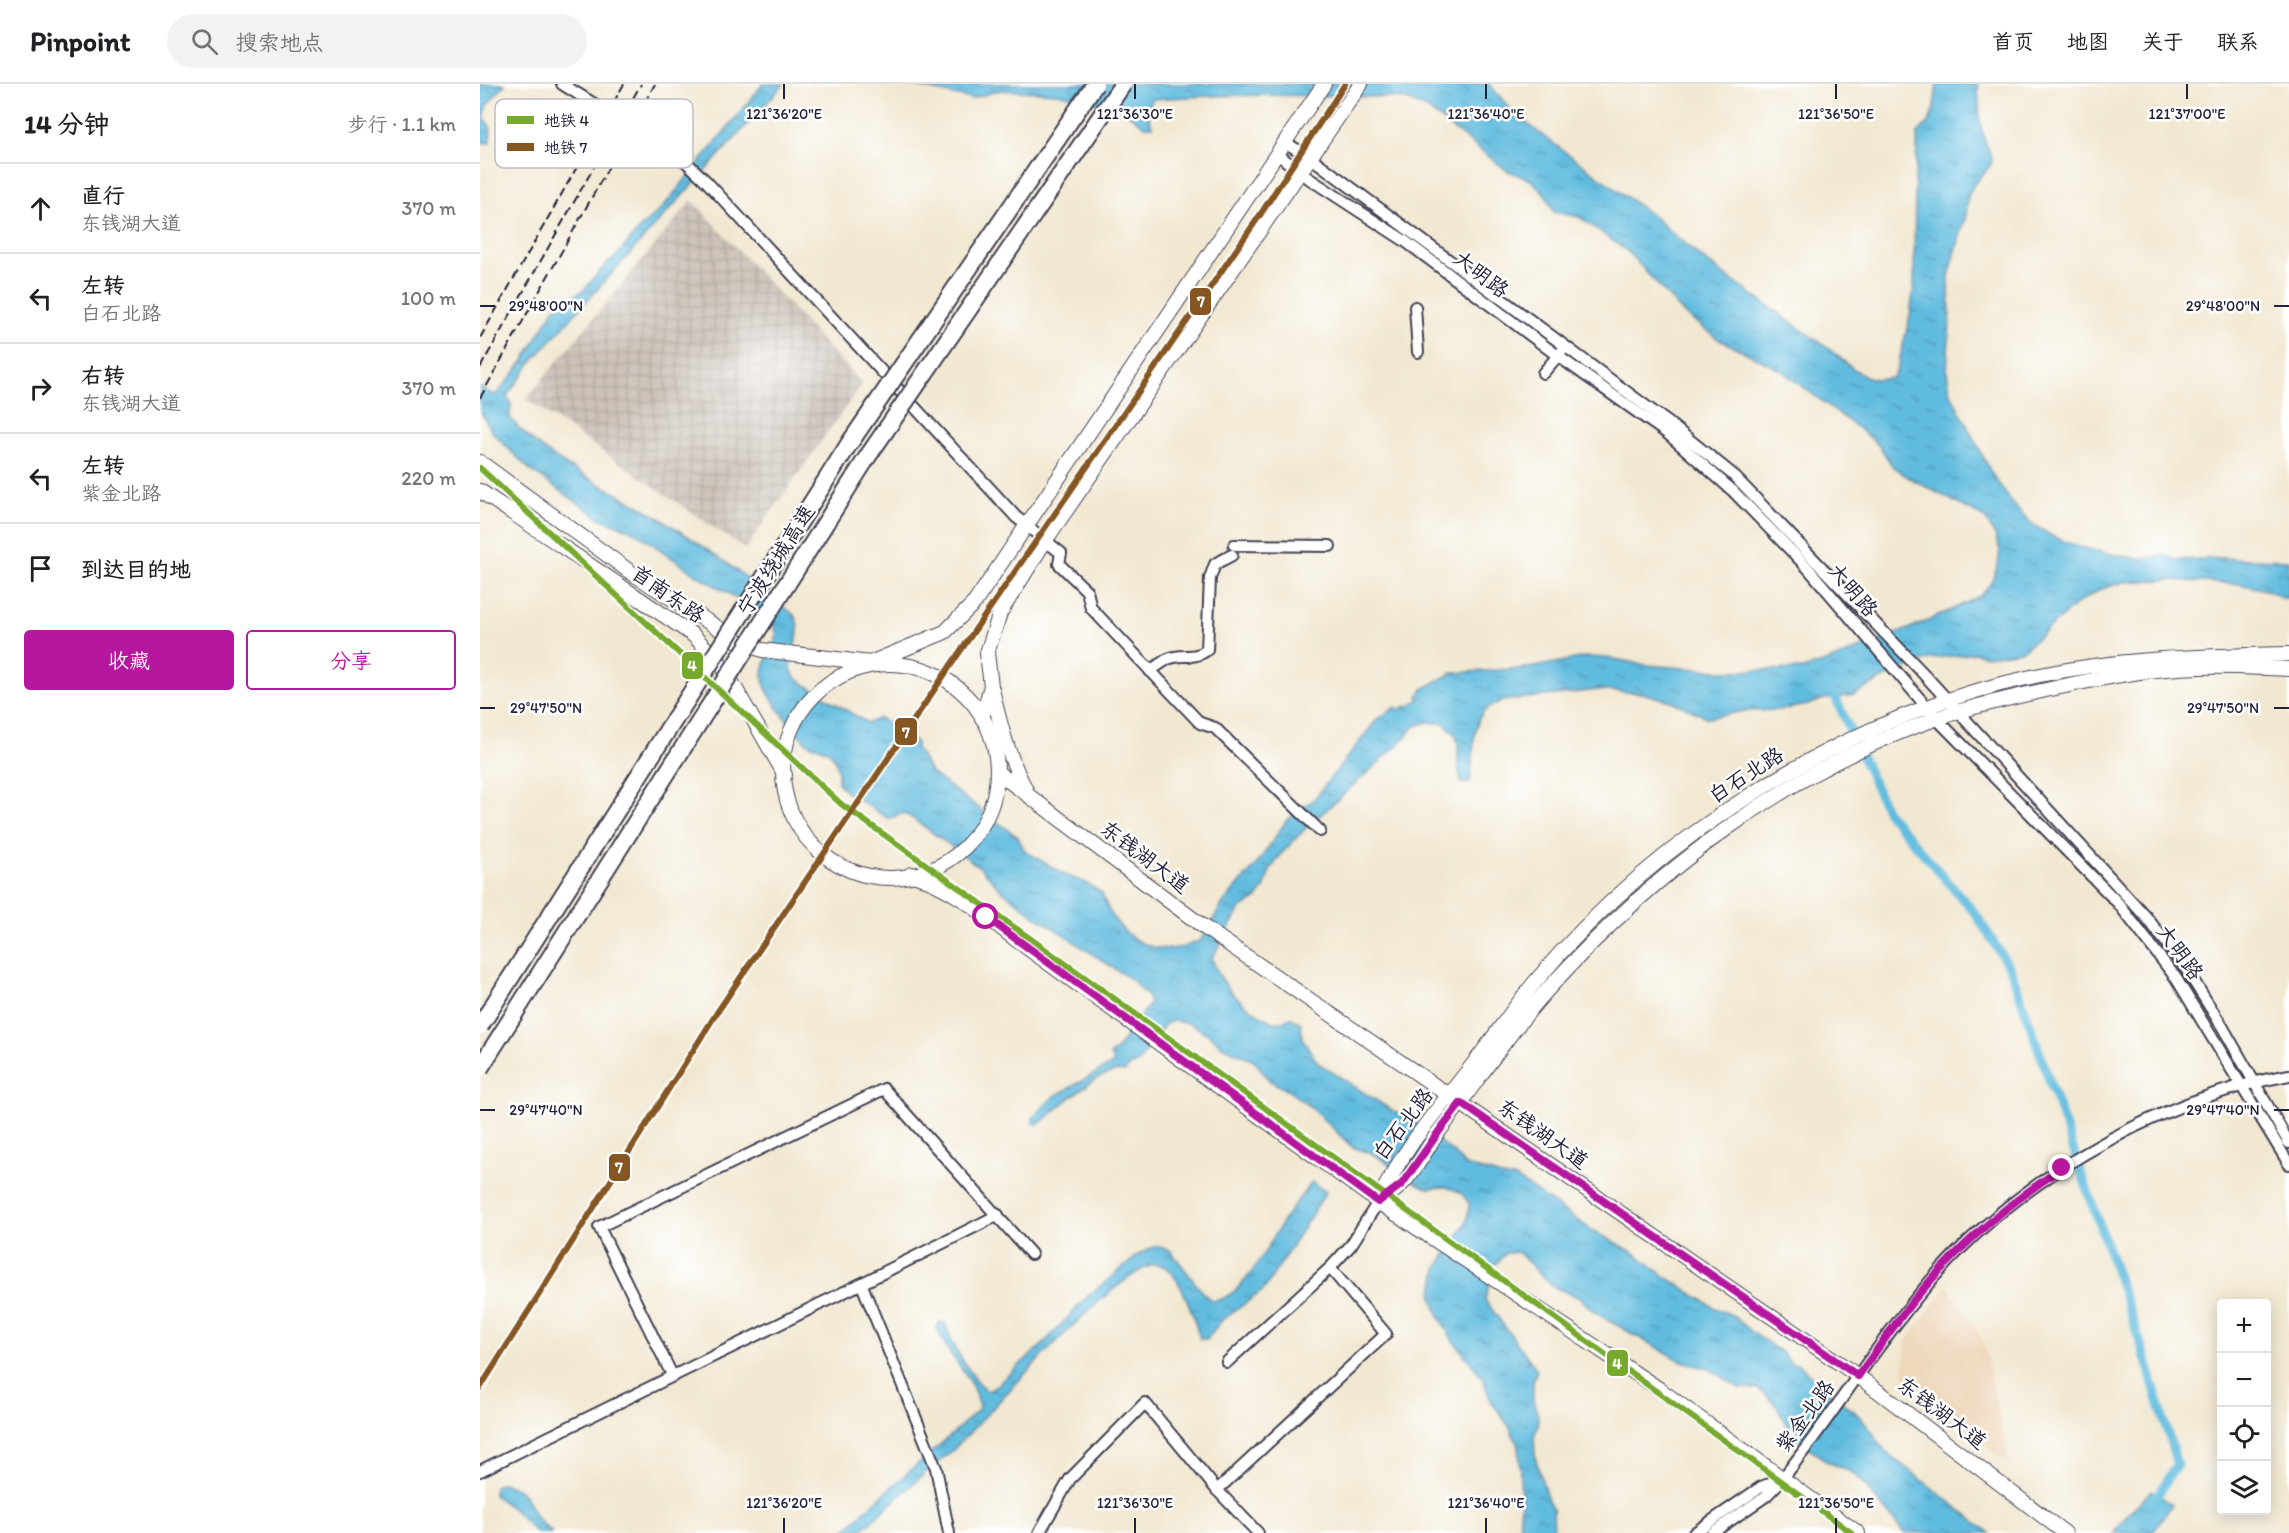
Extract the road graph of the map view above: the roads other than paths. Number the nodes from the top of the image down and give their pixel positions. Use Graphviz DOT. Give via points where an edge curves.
graph roads {
  1 [pos="562,84"];
  2 [pos="1095,84"];
  3 [pos="1123,84"];
  4 [pos="1324,84"];
  5 [pos="1361,84"];
  6 [pos="586,99"];
  7 [pos="1280,148"];
  8 [pos="1310,157"];
  9 [pos="692,168"];
  10 [pos="1299,172"];
  11 [pos="1415,307"];
  12 [pos="1418,352"];
  13 [pos="1561,352"];
  14 [pos="1543,374"];
  15 [pos="480,462"];
  16 [pos="480,491"];
  17 [pos="1025,525"];
  18 [pos="1045,541"];
  19 [pos="1330,546"];
  20 [pos="2289,654"];
  21 [pos="870,663"];
  22 [pos="2289,669"];
  23 [pos="1150,671"];
  24 [pos="991,686"];
  25 [pos="1946,699"];
  26 [pos="1927,706"];
  27 [pos="1959,712"];
  28 [pos="982,718"];
  29 [pos="1937,719"];
  30 [pos="997,772"];
  31 [pos="785,775"];
  32 [pos="1031,799"];
  33 [pos="1316,827"];
  34 [pos="911,874"];
  35 [pos="480,1026"];
  36 [pos="480,1068"];
  37 [pos="2289,1075"];
  38 [pos="2255,1082"];
  39 [pos="2243,1086"];
  40 [pos="1456,1100"];
  41 [pos="2289,1143"];
  42 [pos="2289,1164"];
  43 [pos="1378,1202"];
  44 [pos="998,1215"];
  45 [pos="1031,1254"];
  46 [pos="1330,1268"];
  47 [pos="862,1285"];
  48 [pos="1227,1362"];
  49 [pos="672,1375"];
  50 [pos="1858,1376"];
  51 [pos="480,1471"];
  52 [pos="1783,1478"];
  53 [pos="1217,1490"];
  54 [pos="949,1533"];
  55 [pos="1039,1533"];
  56 [pos="1258,1533"];
  57 [pos="1694,1533"];
  58 [pos="1712,1533"];
  59 [pos="1858,1533"];
  60 [pos="2065,1533"];
  1 -- 6 [label="street"];
  2 -- 35 [label="highway, 宁波绕城高速, bridge" via="849,444"];
  3 -- 36 [label="highway, 宁波绕城高速, bridge" via="868,456"];
  4 -- 7 [label="main road"];
  5 -- 8 [label="main road"];
  7 -- 8 [label="street, 大明路"];
  7 -- 10 [label="street, 大明路"];
  7 -- 17 [label="main road"];
  8 -- 10 [label="main road"];
  8 -- 13 [label="street, 大明路"];
  9 -- 17 [label="street"];
  10 -- 13 [label="street, 大明路" via="1405,241"];
  10 -- 18 [label="main road"];
  11 -- 12 [label="street"];
  13 -- 14 [label="street"];
  13 -- 25 [label="street, 大明路" via="1666,420 1732,474"];
  13 -- 26 [label="street, 大明路" via="1668,434 1733,491 1807,567"];
  15 -- 21 [label="main road, 首南东路" via="629,571 738,640 762,650"];
  16 -- 31 [label="main road, 首南东路" via="693,635 722,665"];
  17 -- 18 [label="street"];
  17 -- 21 [label="main road" via="975,602 945,632"];
  18 -- 23 [label="street" via="1060,553 1059,564 1087,591 1091,608"];
  18 -- 24 [label="main road" via="1000,613 987,653"];
  19 -- 23 [label="street" via="1233,550 1215,564 1210,578 1207,650 1199,656 1167,659"];
  20 -- 25 [label="main road, 白石北路" via="2195,656 2084,667"];
  21 -- 28 [label="main road" via="920,666 956,686"];
  21 -- 31 [label="main road" via="825,682 804,706 789,737"];
  22 -- 27 [label="main road, 白石北路" via="2199,667 2140,672"];
  23 -- 33 [label="street" via="1200,723 1215,728"];
  24 -- 28 [label="main road"];
  24 -- 32 [label="main road" via="1011,759"];
  25 -- 26 [label="main road, 白石北路"];
  25 -- 27 [label="street, 大明路"];
  26 -- 29 [label="street, 大明路"];
  26 -- 40 [label="main road, 白石北路" via="1831,748 1790,771 1656,864 1581,932 1535,982"];
  27 -- 29 [label="main road, 白石北路"];
  27 -- 38 [label="street, 大明路" via="2147,918 2183,964"];
  28 -- 30 [label="main road" via="993,745"];
  29 -- 39 [label="street, 大明路" via="2118,903 2176,978"];
  29 -- 40 [label="main road, 白石北路" via="1807,777 1699,849 1626,911 1547,990"];
  30 -- 32 [label="main road, 东钱湖大道"];
  30 -- 34 [label="main road" via="992,806 973,839 948,860"];
  31 -- 34 [label="main road" via="801,837 825,860 858,875 888,878"];
  32 -- 40 [label="main road, 东钱湖大道" via="1229,945"];
  34 -- 43 [label="main road" via="933,881 964,899"];
  37 -- 38 [label="street, 紫金北路"];
  38 -- 39 [label="street, 紫金北路"];
  38 -- 41 [label="street, 大明路"];
  39 -- 42 [label="street, 大明路"];
  39 -- 50 [label="street, 紫金北路" via="2142,1123 2062,1168 2006,1208 1918,1295"];
  40 -- 43 [label="main road, 白石北路" via="1402,1184"];
  40 -- 43 [label="main road, 白石北路" via="1427,1123 1391,1174"];
  40 -- 50 [label="main road, 东钱湖大道"];
  43 -- 46 [label="street" via="1351,1245"];
  43 -- 52 [label="main road" via="1659,1389"];
  44 -- 45 [label="street"];
  44 -- 47 [label="street"];
  44 -- 49 [label="street" via="885,1089 599,1227"];
  46 -- 48 [label="street"];
  46 -- 53 [label="street" via="1386,1334"];
  47 -- 49 [label="street"];
  47 -- 54 [label="street" via="936,1468"];
  49 -- 51 [label="street"];
  50 -- 52 [label="street, 紫金北路"];
  50 -- 60 [label="main road, 东钱湖大道"];
  52 -- 57 [label="street" via="1761,1487"];
  52 -- 58 [label="street, 紫金北路" via="1766,1496"];
  52 -- 59 [label="main road"];
  53 -- 55 [label="street" via="1145,1403 1070,1479"];
  53 -- 56 [label="street"];
}
